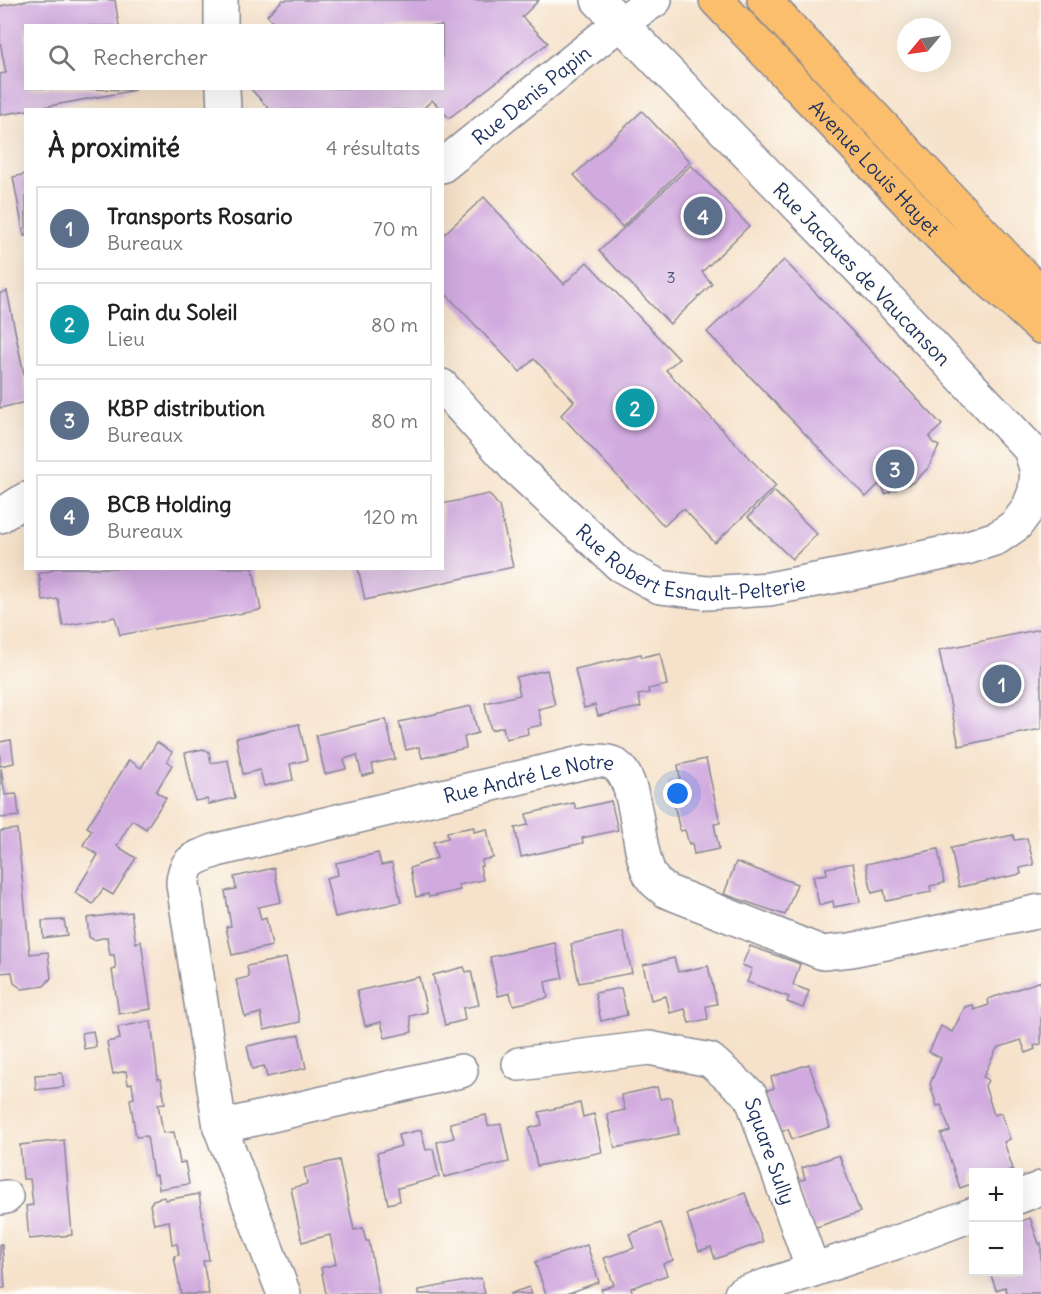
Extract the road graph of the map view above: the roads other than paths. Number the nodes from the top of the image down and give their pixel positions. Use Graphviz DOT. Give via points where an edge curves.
graph roads {
  1 [pos="221,0"];
  2 [pos="655,0"];
  3 [pos="716,0"];
  4 [pos="764,0"];
  5 [pos="609,12"];
  6 [pos="221,24"];
  7 [pos="223,90"];
  8 [pos="224,108"];
  9 [pos="444,164"];
  10 [pos="1041,295"];
  11 [pos="1041,327"];
  12 [pos="444,388"];
  13 [pos="24,500"];
  14 [pos="0,516"];
  15 [pos="997,538"];
  16 [pos="1041,911"];
  17 [pos="519,1064"];
  18 [pos="461,1071"];
  19 [pos="220,1127"];
  20 [pos="1041,1188"];
  21 [pos="1023,1195"];
  22 [pos="969,1216"];
  23 [pos="813,1270"];
  24 [pos="284,1294"];
  25 [pos="741,1294"];
  1 -- 6 [label="street"];
  2 -- 5 [label="street, Rue Denis Papin"];
  3 -- 11 [label="main road, Avenue Louis Hayet" via="941,237"];
  4 -- 10 [label="main road, Avenue Louis Hayet"];
  5 -- 9 [label="street, Rue Denis Papin"];
  5 -- 15 [label="street, Rue Jacques de Vaucanson" via="1030,449 1037,471 1032,500 1016,525"];
  7 -- 8 [label="street"];
  12 -- 15 [label="street, Rue Robert Esnault-Pelterie" via="515,467 620,565 660,587 708,593 769,589 868,570"];
  13 -- 14 [label="street"];
  16 -- 19 [label="street, Rue André Le Notre" via="823,953 666,891 652,879 644,859 629,783 622,769 610,762 589,761 217,850 190,860 183,872 183,884"];
  17 -- 23 [label="street, Square Sully" via="649,1048 710,1060 751,1096"];
  18 -- 19 [label="street"];
  19 -- 24 [label="street, Rue André Le Notre"];
  20 -- 21 [label="street"];
  22 -- 23 [label="street"];
  23 -- 25 [label="street"];
}
